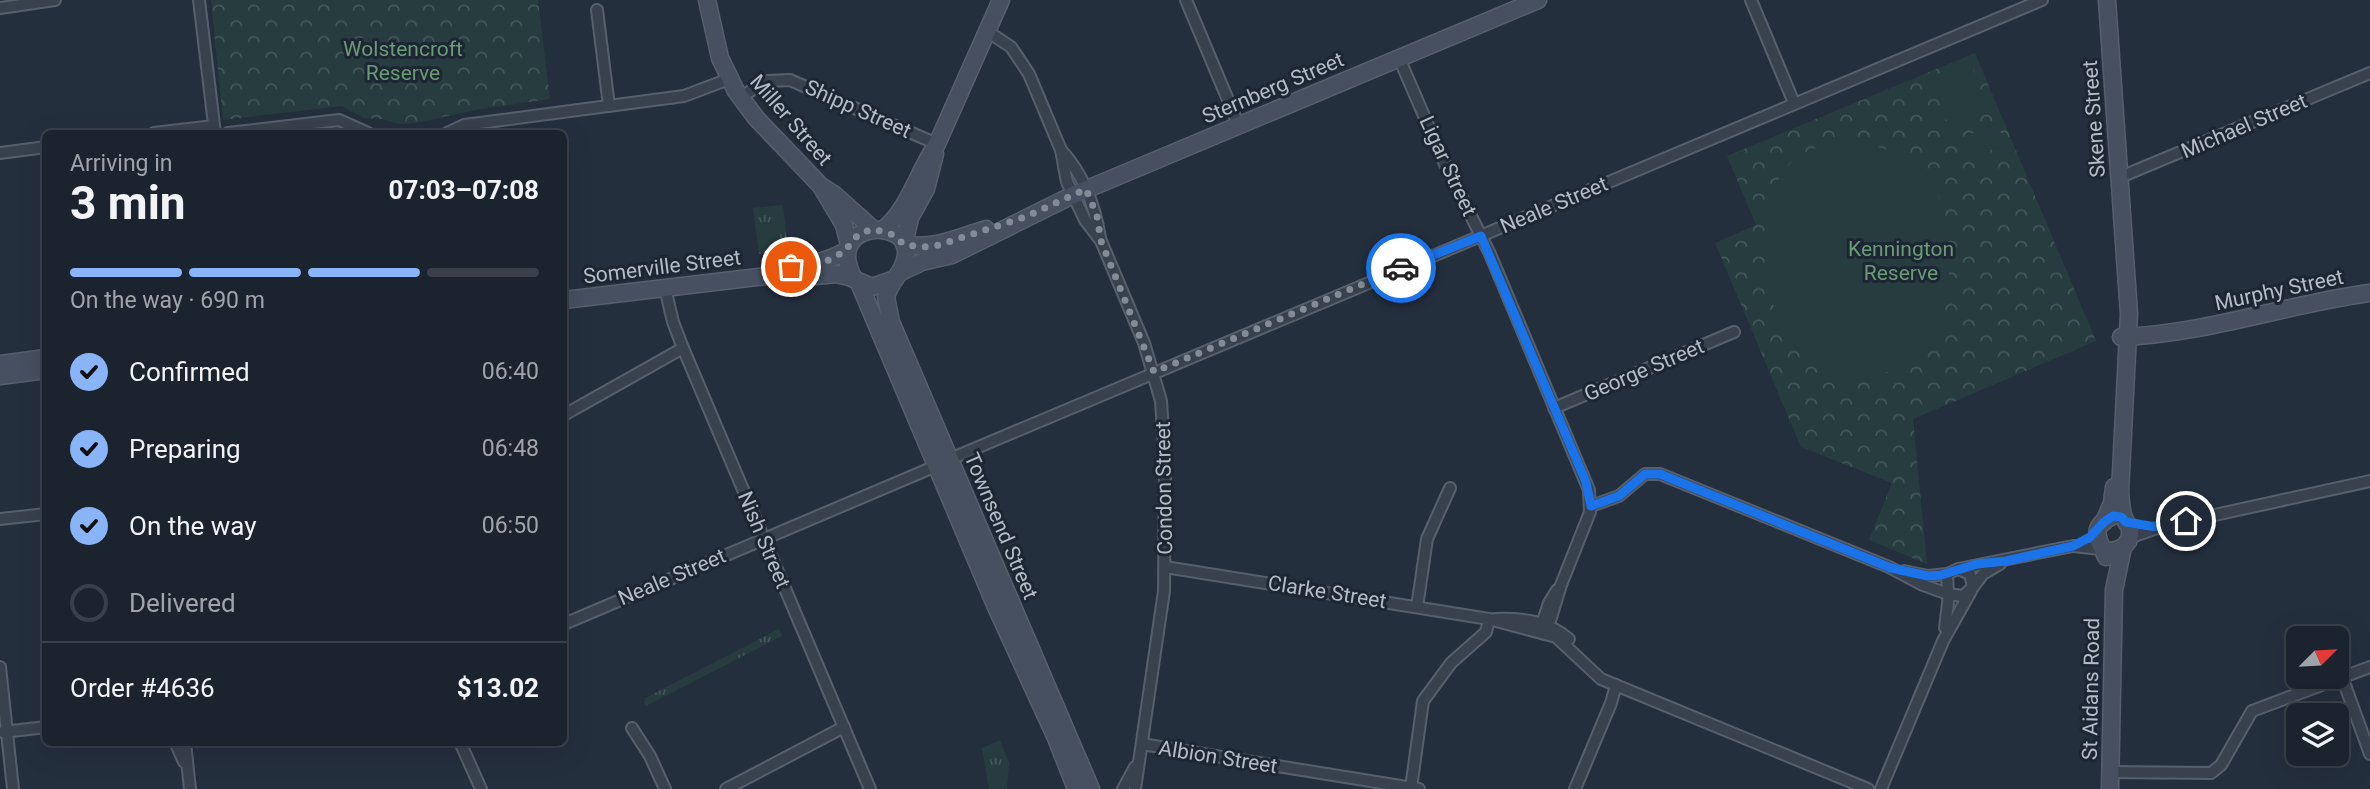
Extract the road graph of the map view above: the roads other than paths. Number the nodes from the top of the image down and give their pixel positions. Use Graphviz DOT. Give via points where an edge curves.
graph roads {
  1 [pos="55,0"];
  2 [pos="199,0"];
  3 [pos="707,0"];
  4 [pos="1001,0"];
  5 [pos="1186,0"];
  6 [pos="1538,0"];
  7 [pos="1751,0"];
  8 [pos="2042,0"];
  9 [pos="2107,0"];
  10 [pos="0,8"];
  11 [pos="597,9"];
  12 [pos="987,31"];
  13 [pos="1399,58"];
  14 [pos="2370,73"];
  15 [pos="729,79"];
  16 [pos="740,97"];
  17 [pos="1794,103"];
  18 [pos="609,106"];
  19 [pos="1239,126"];
  20 [pos="215,129"];
  21 [pos="254,130"];
  22 [pos="361,130"];
  23 [pos="453,130"];
  24 [pos="937,144"];
  25 [pos="42,148"];
  26 [pos="0,153"];
  27 [pos="2118,178"];
  28 [pos="821,186"];
  29 [pos="1079,192"];
  30 [pos="1025,217"];
  31 [pos="878,230"];
  32 [pos="1481,236"];
  33 [pos="905,244"];
  34 [pos="848,248"];
  35 [pos="766,276"];
  36 [pos="898,276"];
  37 [pos="856,281"];
  38 [pos="665,288"];
  39 [pos="2370,293"];
  40 [pos="567,300"];
  41 [pos="1734,332"];
  42 [pos="2124,341"];
  43 [pos="683,348"];
  44 [pos="42,359"];
  45 [pos="0,364"];
  46 [pos="42,371"];
  47 [pos="1154,372"];
  48 [pos="0,376"];
  49 [pos="1555,408"];
  50 [pos="567,413"];
  51 [pos="943,462"];
  52 [pos="2370,481"];
  53 [pos="1450,488"];
  54 [pos="1591,506"];
  55 [pos="42,514"];
  56 [pos="0,519"];
  57 [pos="2101,526"];
  58 [pos="2126,532"];
  59 [pos="764,539"];
  60 [pos="2073,546"];
  61 [pos="2102,550"];
  62 [pos="2006,561"];
  63 [pos="1165,567"];
  64 [pos="1891,568"];
  65 [pos="1958,569"];
  66 [pos="1947,574"];
  67 [pos="1972,589"];
  68 [pos="2114,590"];
  69 [pos="1949,594"];
  70 [pos="1417,607"];
  71 [pos="1489,619"];
  72 [pos="567,623"];
  73 [pos="1544,629"];
  74 [pos="1942,641"];
  75 [pos="0,667"];
  76 [pos="2370,667"];
  77 [pos="2349,674"];
  78 [pos="1616,685"];
  79 [pos="2308,690"];
  80 [pos="2347,690"];
  81 [pos="42,727"];
  82 [pos="844,727"];
  83 [pos="632,728"];
  84 [pos="4,732"];
  85 [pos="1142,744"];
  86 [pos="177,746"];
  87 [pos="186,746"];
  88 [pos="462,746"];
  89 [pos="2370,754"];
  90 [pos="187,771"];
  91 [pos="2110,772"];
  92 [pos="1415,788"];
  93 [pos="13,789"];
  94 [pos="190,789"];
  95 [pos="481,789"];
  96 [pos="665,789"];
  97 [pos="726,789"];
  98 [pos="870,789"];
  99 [pos="1076,789"];
  100 [pos="1091,789"];
  101 [pos="1123,789"];
  102 [pos="1135,789"];
  103 [pos="1574,789"];
  104 [pos="1868,789"];
  105 [pos="1881,789"];
  106 [pos="2110,789"];
  1 -- 10 [label="street"];
  2 -- 20 [label="street"];
  3 -- 15 [label="street, Miller Street"];
  4 -- 12 [label="street"];
  5 -- 19 [label="street"];
  6 -- 13 [label="street, Sternberg Street"];
  7 -- 17 [label="street"];
  8 -- 17 [label="street, Neale Street"];
  9 -- 27 [label="street, Skene Street"];
  11 -- 18 [label="street"];
  12 -- 24 [label="street"];
  12 -- 29 [label="street, Condon Street" via="1009,44 1021,60 1061,150 1074,164"];
  13 -- 19 [label="street, Sternberg Street"];
  13 -- 32 [label="street, Ligar Street"];
  14 -- 27 [label="street, Michael Street"];
  15 -- 16 [label="street, Miller Street"];
  15 -- 18 [label="street" via="684,96"];
  16 -- 24 [label="street, Shipp Street" via="768,81 790,80"];
  16 -- 28 [label="street, Miller Street"];
  17 -- 32 [label="street, Neale Street"];
  18 -- 23 [label="street"];
  19 -- 29 [label="street, Sternberg Street"];
  21 -- 22 [label="street" via="339,120"];
  24 -- 31 [label="street" via="898,216"];
  24 -- 33 [label="street" via="930,178 910,218"];
  25 -- 26 [label="street"];
  27 -- 42 [label="street, Skene Street"];
  28 -- 31 [label="street, Miller Street"];
  28 -- 34 [label="street, Miller Street" via="844,225"];
  29 -- 30 [label="street, Sternberg Street"];
  29 -- 47 [label="street, Condon Street" via="1097,216 1101,241"];
  30 -- 33 [label="street, Sternberg Street" via="939,245"];
  30 -- 36 [label="street, Sternberg Street" via="952,255 922,262"];
  31 -- 33 [label="street"];
  31 -- 34 [label="street" via="859,234"];
  32 -- 47 [label="street, Neale Street"];
  32 -- 49 [label="street, Ligar Street"];
  33 -- 36 [label="street"];
  34 -- 35 [label="street, Somerville Street" via="829,260"];
  34 -- 37 [label="street" via="847,266"];
  35 -- 37 [label="street, Somerville Street" via="836,274"];
  35 -- 38 [label="street, Somerville Street"];
  36 -- 37 [label="street" via="872,287"];
  36 -- 51 [label="street, Townsend Street" via="886,297 888,313"];
  37 -- 51 [label="street, Townsend Street"];
  38 -- 40 [label="street, Somerville Street"];
  38 -- 43 [label="street, Nish Street"];
  39 -- 42 [label="street, Murphy Street"];
  41 -- 49 [label="street, George Street"];
  42 -- 57 [label="street" via="2114,492"];
  42 -- 58 [label="street, St Aidans Road" via="2120,476"];
  43 -- 50 [label="street"];
  43 -- 59 [label="street, Nish Street"];
  44 -- 45 [label="street"];
  46 -- 48 [label="street"];
  47 -- 51 [label="street, Neale Street"];
  47 -- 63 [label="street, Condon Street" via="1165,442"];
  49 -- 54 [label="street, Ligar Street" via="1586,482"];
  51 -- 59 [label="street, Neale Street"];
  51 -- 99 [label="street, Townsend Street" via="1011,642"];
  51 -- 100 [label="street, Townsend Street"];
  52 -- 58 [label="street"];
  53 -- 70 [label="street" via="1427,539"];
  54 -- 64 [label="street" via="1619,496 1645,474 1660,474"];
  54 -- 73 [label="street" via="1561,585 1549,603"];
  55 -- 56 [label="street"];
  57 -- 58 [label="street" via="2113,516"];
  57 -- 60 [label="street"];
  57 -- 61 [label="street, St Aidans Road" via="2098,541"];
  58 -- 61 [label="street" via="2114,551"];
  58 -- 68 [label="street, St Aidans Road"];
  59 -- 72 [label="street, Neale Street"];
  59 -- 82 [label="street, Nish Street"];
  60 -- 61 [label="street"];
  60 -- 62 [label="street"];
  61 -- 68 [label="street, St Aidans Road"];
  62 -- 65 [label="street"];
  62 -- 67 [label="street" via="1983,575"];
  63 -- 70 [label="street, Clarke Street"];
  63 -- 85 [label="street, Condon Street"];
  64 -- 66 [label="street" via="1928,576"];
  64 -- 69 [label="street"];
  65 -- 66 [label="street"];
  65 -- 67 [label="street" via="1970,574"];
  66 -- 69 [label="street"];
  67 -- 69 [label="street" via="1963,596"];
  67 -- 74 [label="street"];
  68 -- 91 [label="street, St Aidans Road"];
  69 -- 74 [label="street"];
  70 -- 71 [label="street, Clarke Street"];
  71 -- 73 [label="street, Clarke Street" via="1510,618"];
  71 -- 92 [label="street" via="1486,632 1451,663 1423,701"];
  73 -- 78 [label="street" via="1568,639"];
  74 -- 105 [label="street"];
  75 -- 84 [label="street"];
  76 -- 77 [label="street"];
  78 -- 103 [label="street"];
  78 -- 104 [label="street"];
  79 -- 91 [label="street" via="2252,711 2215,772"];
  80 -- 89 [label="street"];
  81 -- 84 [label="street"];
  82 -- 97 [label="street"];
  82 -- 98 [label="street, Nish Street"];
  83 -- 96 [label="street"];
  84 -- 93 [label="street"];
  85 -- 92 [label="street, Albion Street"];
  85 -- 101 [label="street, Condon Street"];
  85 -- 102 [label="street, Condon Street"];
  86 -- 90 [label="street"];
  87 -- 90 [label="street"];
  88 -- 95 [label="street"];
  90 -- 94 [label="street"];
  91 -- 106 [label="street, St Aidans Road"];
}
